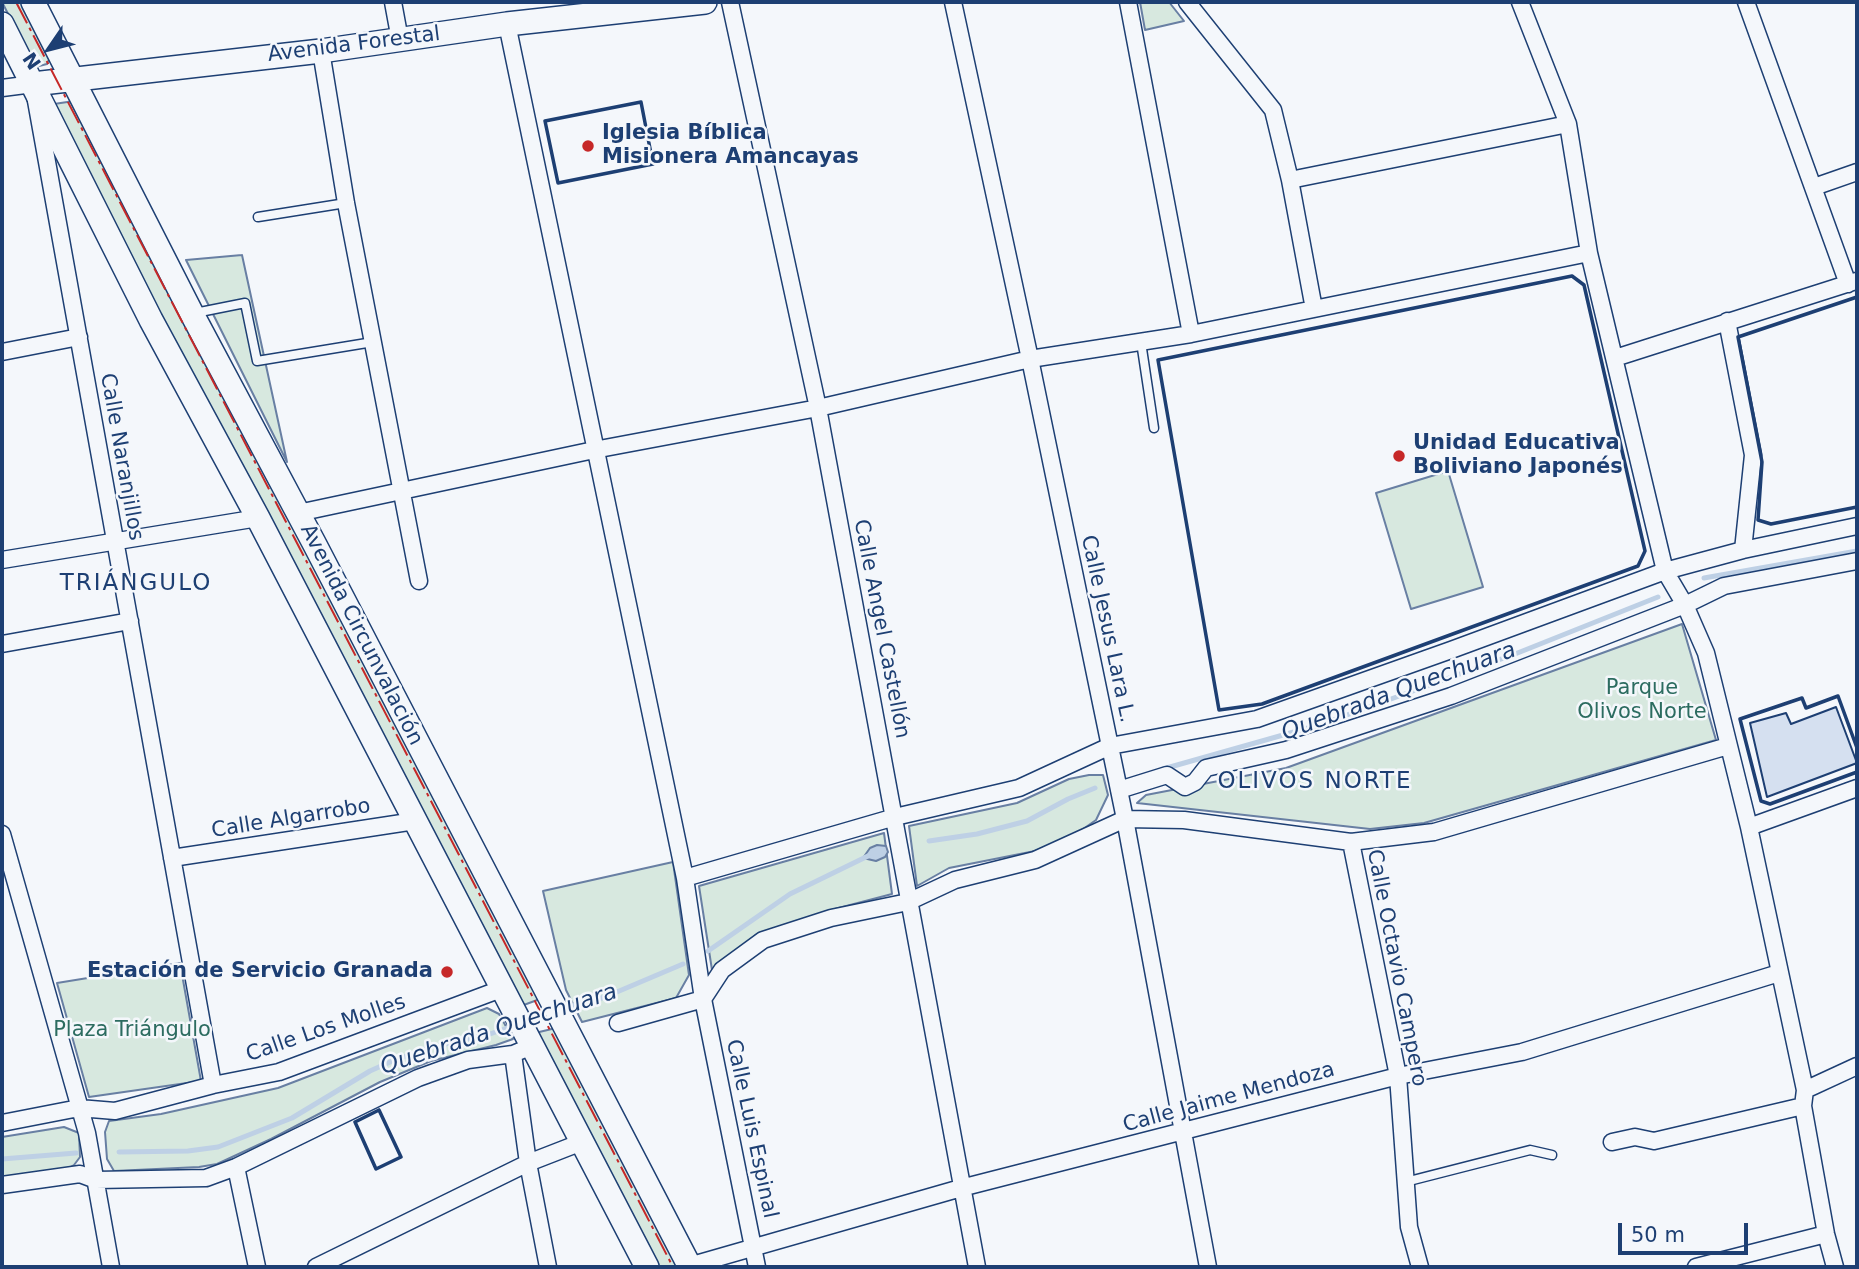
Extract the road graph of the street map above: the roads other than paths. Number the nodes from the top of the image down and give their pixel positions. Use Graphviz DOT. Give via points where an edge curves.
graph roads {
  1 [pos="33,2"];
  2 [pos="393,2"];
  3 [pos="705,2"];
  4 [pos="730,2"];
  5 [pos="953,2"];
  6 [pos="1128,2"];
  7 [pos="1187,2"];
  8 [pos="1520,2"];
  9 [pos="1746,2"];
  10 [pos="2,24"];
  11 [pos="507,24"];
  12 [pos="400,40"];
  13 [pos="321,51"];
  14 [pos="75,80"];
  15 [pos="33,84"];
  16 [pos="2,88"];
  17 [pos="1568,124"];
  18 [pos="1857,172"];
  19 [pos="1290,180"];
  20 [pos="1814,187"];
  21 [pos="346,203"];
  22 [pos="258,218"];
  23 [pos="1589,253"];
  24 [pos="1853,282"];
  25 [pos="1314,309"];
  26 [pos="192,314"];
  27 [pos="1727,321"];
  28 [pos="1191,334"];
  29 [pos="79,337"];
  30 [pos="373,342"];
  31 [pos="1141,342"];
  32 [pos="2,352"];
  33 [pos="1615,358"];
  34 [pos="1030,359"];
  35 [pos="818,408"];
  36 [pos="1154,428"];
  37 [pos="594,450"];
  38 [pos="402,490"];
  39 [pos="298,513"];
  40 [pos="258,518"];
  41 [pos="1857,526"];
  42 [pos="115,540"];
  43 [pos="1744,550"];
  44 [pos="2,560"];
  45 [pos="1857,561"];
  46 [pos="1665,571"];
  47 [pos="419,581"];
  48 [pos="1685,605"];
  49 [pos="130,621"];
  50 [pos="2,644"];
  51 [pos="1110,746"];
  52 [pos="1728,746"];
  53 [pos="1857,788"];
  54 [pos="1119,790"];
  55 [pos="895,817"];
  56 [pos="1125,819"];
  57 [pos="415,821"];
  58 [pos="1749,828"];
  59 [pos="2,834"];
  60 [pos="1352,842"];
  61 [pos="172,858"];
  62 [pos="685,878"];
  63 [pos="908,902"];
  64 [pos="1779,972"];
  65 [pos="501,989"];
  66 [pos="703,999"];
  67 [pos="618,1023"];
  68 [pos="524,1045"];
  69 [pos="1857,1066"];
  70 [pos="1398,1076"];
  71 [pos="213,1085"];
  72 [pos="1804,1098"];
  73 [pos="79,1108"];
  74 [pos="2,1123"];
  75 [pos="1182,1132"];
  76 [pos="582,1142"];
  77 [pos="1612,1142"];
  78 [pos="1552,1155"];
  79 [pos="528,1163"];
  80 [pos="236,1167"];
  81 [pos="96,1181"];
  82 [pos="1405,1182"];
  83 [pos="2,1185"];
  84 [pos="961,1188"];
  85 [pos="1826,1234"];
  86 [pos="755,1248"];
  87 [pos="111,1267"];
  88 [pos="257,1267"];
  89 [pos="316,1267"];
  90 [pos="548,1267"];
  91 [pos="647,1267"];
  92 [pos="689,1267"];
  93 [pos="757,1267"];
  94 [pos="977,1267"];
  95 [pos="1208,1267"];
  96 [pos="1420,1267"];
  97 [pos="1696,1267"];
  98 [pos="1835,1267"];
  1 -- 14 [label="main road, Avenida Circunvalación"];
  2 -- 12 [label="street"];
  3 -- 11 [label="main road, Avenida Forestal"];
  4 -- 35 [label="street, Calle Angel Castellón"];
  5 -- 34 [label="street, Calle Jesus Lara L."];
  6 -- 28 [label="street"];
  7 -- 19 [label="street" via="1273,110"];
  8 -- 17 [label="street"];
  9 -- 20 [label="street"];
  10 -- 15 [label="main road, Avenida Circunvalación"];
  11 -- 12 [label="main road, Avenida Forestal"];
  11 -- 37 [label="street, Calle Luis Espinal"];
  12 -- 13 [label="main road, Avenida Forestal"];
  13 -- 14 [label="main road, Avenida Forestal"];
  13 -- 21 [label="street"];
  14 -- 15 [label="main road, Avenida Forestal"];
  14 -- 26 [label="main road, Avenida Circunvalación"];
  15 -- 16 [label="street, Avenida Forestal"];
  15 -- 29 [label="street, Calle Naranjillos"];
  15 -- 40 [label="main road, Avenida Circunvalación" via="151,320"];
  17 -- 19 [label="street"];
  17 -- 23 [label="street"];
  18 -- 20 [label="street"];
  19 -- 25 [label="street"];
  20 -- 24 [label="street"];
  21 -- 22 [label="lane"];
  21 -- 30 [label="street"];
  23 -- 25 [label="street"];
  23 -- 33 [label="street"];
  24 -- 27 [label="street"];
  25 -- 28 [label="street"];
  26 -- 30 [label="lane" via="245,303 257,361"];
  26 -- 39 [label="main road, Avenida Circunvalación"];
  27 -- 33 [label="street"];
  27 -- 43 [label="street" via="1753,455"];
  28 -- 31 [label="street"];
  29 -- 32 [label="street"];
  29 -- 42 [label="street, Calle Naranjillos"];
  30 -- 38 [label="street"];
  31 -- 34 [label="street"];
  31 -- 36 [label="lane"];
  33 -- 46 [label="street"];
  34 -- 35 [label="street"];
  34 -- 51 [label="street, Calle Jesus Lara L."];
  35 -- 37 [label="street"];
  35 -- 55 [label="street, Calle Angel Castellón"];
  37 -- 38 [label="street"];
  37 -- 62 [label="street, Calle Luis Espinal"];
  38 -- 39 [label="street"];
  38 -- 47 [label="street"];
  39 -- 92 [label="main road, Avenida Circunvalación"];
  40 -- 42 [label="street"];
  40 -- 57 [label="main road, Avenida Circunvalación"];
  41 -- 43 [label="street"];
  42 -- 44 [label="street"];
  42 -- 49 [label="street, Calle Naranjillos"];
  43 -- 46 [label="street"];
  45 -- 48 [label="street" via="1724,586"];
  46 -- 48 [label="street"];
  46 -- 51 [label="street" via="1256,719"];
  48 -- 52 [label="street" via="1706,653"];
  48 -- 54 [label="street" via="1451,696 1286,750 1206,768 1185,787 1167,775"];
  49 -- 50 [label="street"];
  49 -- 61 [label="street, Calle Naranjillos"];
  51 -- 54 [label="street, Calle Jesus Lara L."];
  51 -- 55 [label="street" via="1019,788"];
  52 -- 58 [label="street"];
  52 -- 60 [label="street" via="1434,832"];
  53 -- 58 [label="street"];
  54 -- 56 [label="street, Calle Jesus Lara L."];
  55 -- 62 [label="street"];
  55 -- 63 [label="street, Calle Angel Castellón"];
  56 -- 60 [label="street" via="1184,820"];
  56 -- 63 [label="street" via="1035,860 955,880"];
  56 -- 75 [label="street, Calle Jesus Lara L."];
  57 -- 61 [label="street, Calle Algarrobo"];
  57 -- 65 [label="main road, Avenida Circunvalación"];
  58 -- 64 [label="street"];
  59 -- 73 [label="street"];
  60 -- 70 [label="street, Calle Octavio Campero"];
  61 -- 71 [label="street, Calle Naranjillos"];
  62 -- 66 [label="street, Calle Luis Espinal"];
  63 -- 66 [label="street" via="831,918 763,940 722,970"];
  63 -- 84 [label="street, Calle Angel Castellón"];
  64 -- 70 [label="street, Calle Jaime Mendoza" via="1522,1052"];
  64 -- 72 [label="street"];
  65 -- 68 [label="main road, Avenida Circunvalación" via="513,1009"];
  65 -- 71 [label="street, Calle Los Molles" via="279,1072"];
  66 -- 67 [label="street"];
  66 -- 86 [label="street, Calle Luis Espinal"];
  68 -- 76 [label="main road, Avenida Circunvalación"];
  68 -- 79 [label="street"];
  68 -- 80 [label="street" via="418,1078"];
  69 -- 72 [label="street"];
  70 -- 75 [label="street, Calle Jaime Mendoza"];
  70 -- 82 [label="street, Calle Octavio Campero"];
  71 -- 73 [label="street, Calle Los Molles" via="115,1111"];
  72 -- 77 [label="street" via="1654,1141"];
  72 -- 85 [label="street"];
  73 -- 74 [label="street, Calle Los Molles"];
  73 -- 81 [label="street"];
  75 -- 84 [label="street, Calle Jaime Mendoza"];
  75 -- 95 [label="street, Calle Jesus Lara L."];
  76 -- 79 [label="street"];
  76 -- 91 [label="main road, Avenida Circunvalación"];
  78 -- 82 [label="lane" via="1530,1150"];
  79 -- 89 [label="street"];
  79 -- 90 [label="street"];
  80 -- 81 [label="street" via="206,1178"];
  80 -- 88 [label="street"];
  81 -- 83 [label="street" via="80,1174"];
  81 -- 87 [label="street"];
  82 -- 96 [label="street, Calle Octavio Campero" via="1409,1227"];
  84 -- 86 [label="street, Calle Jaime Mendoza"];
  84 -- 94 [label="street, Calle Angel Castellón"];
  85 -- 97 [label="street"];
  85 -- 98 [label="street"];
  86 -- 92 [label="street, Calle Jaime Mendoza"];
  86 -- 93 [label="street, Calle Luis Espinal"];
}
